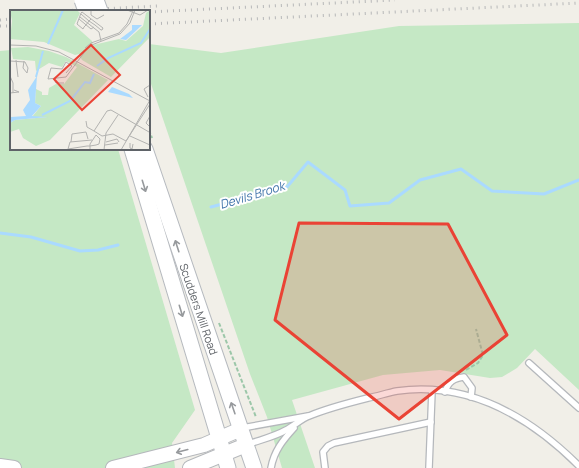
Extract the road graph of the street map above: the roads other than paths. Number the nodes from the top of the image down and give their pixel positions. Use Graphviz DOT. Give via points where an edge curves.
graph roads {
  1 [pos="82,0"];
  2 [pos="96,0"];
  3 [pos="86,10"];
  4 [pos="100,10"];
  5 [pos="132,150"];
  6 [pos="145,150"];
  7 [pos="529,363"];
  8 [pos="432,391"];
  9 [pos="445,392"];
  10 [pos="471,397"];
  11 [pos="579,408"];
  12 [pos="308,416"];
  13 [pos="432,422"];
  14 [pos="241,429"];
  15 [pos="219,438"];
  16 [pos="246,445"];
  17 [pos="226,461"];
  18 [pos="578,464"];
  19 [pos="0,466"];
  20 [pos="14,468"];
  21 [pos="114,468"];
  22 [pos="190,468"];
  23 [pos="254,468"];
  24 [pos="271,468"];
  25 [pos="325,468"];
  26 [pos="429,468"];
  1 -- 3 [label="main road, bridge"];
  2 -- 4 [label="main road, bridge"];
  5 -- 15 [label="main road, Scudders Mill Road, one-way"];
  14 -- 6 [label="main road, Scudders Mill Road, one-way"];
  7 -- 11 [label="lane"];
  8 -- 9 [label="lane"];
  8 -- 12 [label="lane" via="397,392"];
  8 -- 13 [label="lane"];
  9 -- 10 [label="lane"];
  9 -- 10 [label="lane" via="451,382 457,378 464,378 472,388"];
  10 -- 18 [label="lane" via="489,401 513,413 537,429"];
  12 -- 14 [label="lane"];
  12 -- 16 [label="lane" via="285,431"];
  12 -- 24 [label="lane" via="279,445"];
  13 -- 25 [label="lane" via="334,443 323,452"];
  13 -- 26 [label="lane"];
  14 -- 15 [label="street"];
  14 -- 16 [label="main road, Scudders Mill Road"];
  15 -- 17 [label="main road, Scudders Mill Road"];
  15 -- 21 [label="street, one-way" via="204,445"];
  16 -- 17 [label="street"];
  16 -- 23 [label="main road, Scudders Mill Road"];
  17 -- 22 [label="street"];
  19 -- 20 [label="street"];
}
